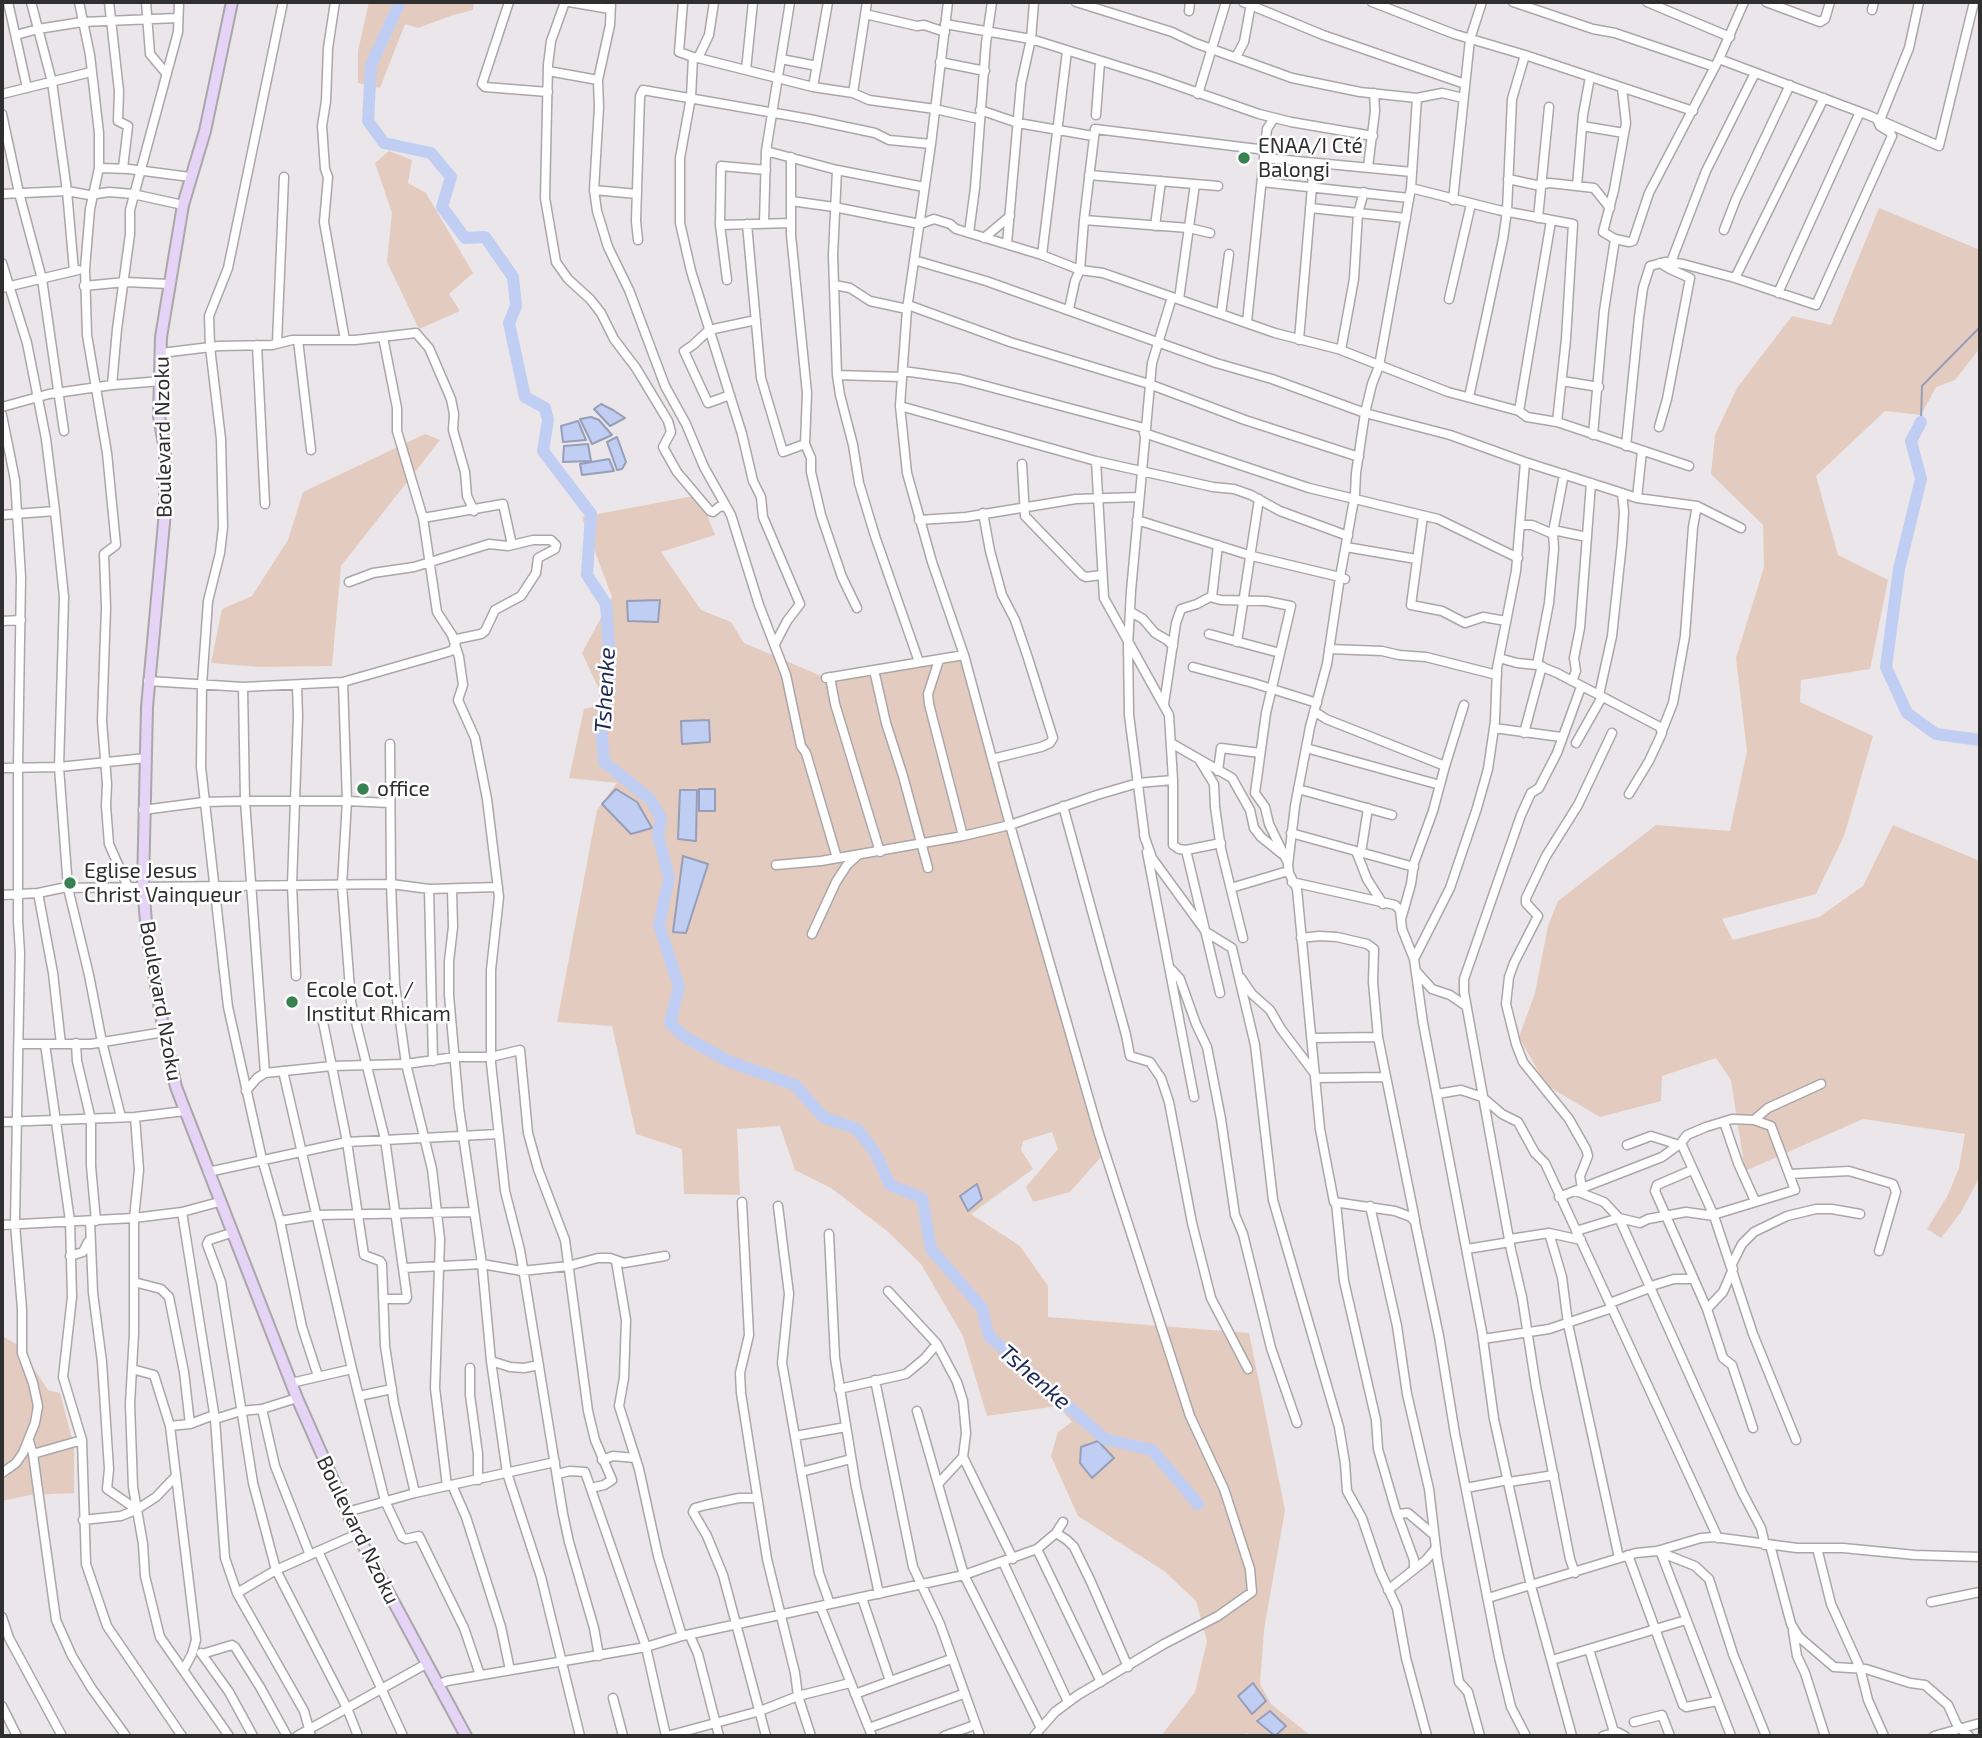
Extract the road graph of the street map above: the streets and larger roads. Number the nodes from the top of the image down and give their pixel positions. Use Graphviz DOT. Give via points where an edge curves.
graph roads {
  1 [pos="8,2"];
  2 [pos="31,2"];
  3 [pos="79,2"];
  4 [pos="109,2"];
  5 [pos="146,2"];
  6 [pos="179,2"];
  7 [pos="232,2"];
  8 [pos="283,2"];
  9 [pos="335,2"];
  10 [pos="509,2"];
  11 [pos="567,2"];
  12 [pos="683,2"];
  13 [pos="714,2"];
  14 [pos="753,2"];
  15 [pos="790,2"];
  16 [pos="828,2"];
  17 [pos="867,2"];
  18 [pos="948,2"];
  19 [pos="992,2"];
  20 [pos="1034,2"];
  21 [pos="1076,2"];
  22 [pos="1226,2"];
  23 [pos="1372,2"];
  24 [pos="1482,2"];
  25 [pos="1513,2"];
  26 [pos="1647,2"];
  27 [pos="1744,2"];
  28 [pos="1766,2"];
  29 [pos="1830,2"];
  30 [pos="1919,2"];
  31 [pos="1974,2"];
  32 [pos="1247,3"];
  33 [pos="1785,5"];
  34 [pos="611,6"];
  35 [pos="865,14"];
  36 [pos="178,18"];
  37 [pos="147,19"];
  38 [pos="111,21"];
  39 [pos="82,23"];
  40 [pos="945,28"];
  41 [pos="38,29"];
  42 [pos="984,32"];
  43 [pos="16,35"];
  44 [pos="1730,37"];
  45 [pos="1031,39"];
  46 [pos="1470,39"];
  47 [pos="1213,48"];
  48 [pos="1067,51"];
  49 [pos="1525,55"];
  50 [pos="695,57"];
  51 [pos="1236,57"];
  52 [pos="781,59"];
  53 [pos="940,62"];
  54 [pos="1100,62"];
  55 [pos="1717,63"];
  56 [pos="817,66"];
  57 [pos="746,70"];
  58 [pos="548,71"];
  59 [pos="985,71"];
  60 [pos="91,72"];
  61 [pos="165,72"];
  62 [pos="1755,73"];
  63 [pos="1590,77"];
  64 [pos="778,78"];
  65 [pos="598,80"];
  66 [pos="52,82"];
  67 [pos="1465,84"];
  68 [pos="1790,85"];
  69 [pos="813,87"];
  70 [pos="27,88"];
  71 [pos="1622,88"];
  72 [pos="548,92"];
  73 [pos="2,93"];
  74 [pos="853,93"];
  75 [pos="1374,93"];
  76 [pos="1198,94"];
  77 [pos="691,97"];
  78 [pos="1463,97"];
  79 [pos="1417,98"];
  80 [pos="1824,98"];
  81 [pos="1549,107"];
  82 [pos="935,109"];
  83 [pos="1693,111"];
  84 [pos="773,112"];
  85 [pos="1860,112"];
  86 [pos="2,114"];
  87 [pos="980,115"];
  88 [pos="1096,115"];
  89 [pos="1271,120"];
  90 [pos="1878,120"];
  91 [pos="1017,123"];
  92 [pos="1582,126"];
  93 [pos="1058,130"];
  94 [pos="1624,133"];
  95 [pos="1093,136"];
  96 [pos="1373,136"];
  97 [pos="931,144"];
  98 [pos="766,151"];
  99 [pos="1266,154"];
  100 [pos="791,157"];
  101 [pos="1314,163"];
  102 [pos="1368,167"];
  103 [pos="99,168"];
  104 [pos="122,168"];
  105 [pos="140,170"];
  106 [pos="765,170"];
  107 [pos="837,170"];
  108 [pos="1412,172"];
  109 [pos="1089,175"];
  110 [pos="190,177"];
  111 [pos="284,177"];
  112 [pos="1508,179"];
  113 [pos="1161,181"];
  114 [pos="1262,182"];
  115 [pos="1195,184"];
  116 [pos="1543,184"];
  117 [pos="1218,186"];
  118 [pos="1577,186"];
  119 [pos="924,187"];
  120 [pos="1312,188"];
  121 [pos="1411,188"];
  122 [pos="594,190"];
  123 [pos="67,191"];
  124 [pos="1364,192"];
  125 [pos="19,193"];
  126 [pos="2,194"];
  127 [pos="133,194"];
  128 [pos="637,194"];
  129 [pos="93,195"];
  130 [pos="1409,198"];
  131 [pos="1453,200"];
  132 [pos="791,201"];
  133 [pos="1471,204"];
  134 [pos="183,205"];
  135 [pos="834,206"];
  136 [pos="1310,208"];
  137 [pos="1610,208"];
  138 [pos="1507,211"];
  139 [pos="1358,213"];
  140 [pos="1010,216"];
  141 [pos="1406,218"];
  142 [pos="1538,218"];
  143 [pos="1084,220"];
  144 [pos="1551,221"];
  145 [pos="747,223"];
  146 [pos="764,223"];
  147 [pos="790,223"];
  148 [pos="920,224"];
  149 [pos="720,225"];
  150 [pos="1155,226"];
  151 [pos="1189,228"];
  152 [pos="1724,230"];
  153 [pos="969,233"];
  154 [pos="1210,233"];
  155 [pos="984,238"];
  156 [pos="1615,239"];
  157 [pos="638,240"];
  158 [pos="1007,244"];
  159 [pos="1229,254"];
  160 [pos="1042,255"];
  161 [pos="914,260"];
  162 [pos="1671,262"];
  163 [pos="2,263"];
  164 [pos="1660,263"];
  165 [pos="85,269"];
  166 [pos="1080,270"];
  167 [pos="74,271"];
  168 [pos="1735,278"];
  169 [pos="42,279"];
  170 [pos="727,279"];
  171 [pos="125,282"];
  172 [pos="169,284"];
  173 [pos="834,285"];
  174 [pos="84,286"];
  175 [pos="5,288"];
  176 [pos="1779,293"];
  177 [pos="1175,298"];
  178 [pos="1449,299"];
  179 [pos="908,307"];
  180 [pos="1069,310"];
  181 [pos="1221,314"];
  182 [pos="756,320"];
  183 [pos="1247,322"];
  184 [pos="709,330"];
  185 [pos="383,337"];
  186 [pos="298,340"];
  187 [pos="345,340"];
  188 [pos="1298,340"];
  189 [pos="1158,342"];
  190 [pos="277,343"];
  191 [pos="257,345"];
  192 [pos="210,347"];
  193 [pos="1341,350"];
  194 [pos="161,353"];
  195 [pos="1379,366"];
  196 [pos="902,374"];
  197 [pos="838,375"];
  198 [pos="160,381"];
  199 [pos="1562,381"];
  200 [pos="1149,384"];
  201 [pos="112,385"];
  202 [pos="95,387"];
  203 [pos="1599,387"];
  204 [pos="58,394"];
  205 [pos="730,395"];
  206 [pos="38,397"];
  207 [pos="1469,397"];
  208 [pos="900,406"];
  209 [pos="2,407"];
  210 [pos="1519,411"];
  211 [pos="1365,412"];
  212 [pos="2,415"];
  213 [pos="1557,422"];
  214 [pos="1659,427"];
  215 [pos="1144,430"];
  216 [pos="64,431"];
  217 [pos="1593,435"];
  218 [pos="805,443"];
  219 [pos="1626,446"];
  220 [pos="311,450"];
  221 [pos="1642,451"];
  222 [pos="1359,457"];
  223 [pos="1096,461"];
  224 [pos="1525,462"];
  225 [pos="1021,464"];
  226 [pos="1689,466"];
  227 [pos="1141,470"];
  228 [pos="1564,474"];
  229 [pos="1591,483"];
  230 [pos="1622,494"];
  231 [pos="1097,497"];
  232 [pos="1139,497"];
  233 [pos="1637,498"];
  234 [pos="1259,499"];
  235 [pos="1354,500"];
  236 [pos="265,504"];
  237 [pos="726,506"];
  238 [pos="1698,506"];
  239 [pos="1024,507"];
  240 [pos="55,511"];
  241 [pos="474,511"];
  242 [pos="983,513"];
  243 [pos="19,514"];
  244 [pos="2,516"];
  245 [pos="1423,516"];
  246 [pos="423,518"];
  247 [pos="919,520"];
  248 [pos="1137,520"];
  249 [pos="1520,525"];
  250 [pos="1741,528"];
  251 [pos="1553,532"];
  252 [pos="1348,536"];
  253 [pos="1587,537"];
  254 [pos="512,545"];
  255 [pos="1218,545"];
  256 [pos="1346,547"];
  257 [pos="1249,554"];
  258 [pos="1518,558"];
  259 [pos="1416,559"];
  260 [pos="429,562"];
  261 [pos="1101,575"];
  262 [pos="1342,578"];
  263 [pos="349,582"];
  264 [pos="1212,597"];
  265 [pos="1245,599"];
  266 [pos="857,608"];
  267 [pos="1131,612"];
  268 [pos="2,621"];
  269 [pos="21,621"];
  270 [pos="1506,621"];
  271 [pos="1209,634"];
  272 [pos="1237,642"];
  273 [pos="775,644"];
  274 [pos="456,646"];
  275 [pos="1128,646"];
  276 [pos="1173,646"];
  277 [pos="1329,649"];
  278 [pos="1280,653"];
  279 [pos="964,655"];
  280 [pos="1499,658"];
  281 [pos="940,660"];
  282 [pos="919,662"];
  283 [pos="1540,665"];
  284 [pos="1193,667"];
  285 [pos="874,670"];
  286 [pos="1497,675"];
  287 [pos="148,681"];
  288 [pos="1572,681"];
  289 [pos="343,682"];
  290 [pos="202,685"];
  291 [pos="296,686"];
  292 [pos="243,687"];
  293 [pos="1581,687"];
  294 [pos="1272,688"];
  295 [pos="1600,696"];
  296 [pos="1164,705"];
  297 [pos="1464,705"];
  298 [pos="1316,707"];
  299 [pos="1494,728"];
  300 [pos="1662,731"];
  301 [pos="1524,733"];
  302 [pos="1612,733"];
  303 [pos="1561,737"];
  304 [pos="1171,743"];
  305 [pos="1576,743"];
  306 [pos="390,744"];
  307 [pos="1306,748"];
  308 [pos="1260,753"];
  309 [pos="146,758"];
  310 [pos="992,760"];
  311 [pos="1200,761"];
  312 [pos="105,762"];
  313 [pos="59,766"];
  314 [pos="1445,766"];
  315 [pos="18,767"];
  316 [pos="2,768"];
  317 [pos="1218,771"];
  318 [pos="1173,780"];
  319 [pos="1138,783"];
  320 [pos="1440,785"];
  321 [pos="1298,789"];
  322 [pos="1629,794"];
  323 [pos="347,800"];
  324 [pos="245,801"];
  325 [pos="296,801"];
  326 [pos="204,802"];
  327 [pos="390,803"];
  328 [pos="1063,806"];
  329 [pos="1368,808"];
  330 [pos="143,810"];
  331 [pos="1392,815"];
  332 [pos="1010,825"];
  333 [pos="1291,833"];
  334 [pos="1144,835"];
  335 [pos="963,836"];
  336 [pos="1221,843"];
  337 [pos="923,844"];
  338 [pos="1186,850"];
  339 [pos="880,852"];
  340 [pos="1359,852"];
  341 [pos="1283,854"];
  342 [pos="859,855"];
  343 [pos="837,858"];
  344 [pos="776,865"];
  345 [pos="1288,867"];
  346 [pos="1414,867"];
  347 [pos="928,868"];
  348 [pos="1292,882"];
  349 [pos="391,884"];
  350 [pos="292,885"];
  351 [pos="342,885"];
  352 [pos="213,886"];
  353 [pos="250,886"];
  354 [pos="128,887"];
  355 [pos="143,887"];
  356 [pos="498,887"];
  357 [pos="68,888"];
  358 [pos="1231,888"];
  359 [pos="429,889"];
  360 [pos="452,889"];
  361 [pos="38,893"];
  362 [pos="18,894"];
  363 [pos="2,895"];
  364 [pos="1383,904"];
  365 [pos="1402,916"];
  366 [pos="1206,932"];
  367 [pos="812,934"];
  368 [pos="1243,938"];
  369 [pos="1301,938"];
  370 [pos="1414,959"];
  371 [pos="1170,967"];
  372 [pos="1416,971"];
  373 [pos="296,976"];
  374 [pos="1239,976"];
  375 [pos="1220,993"];
  376 [pos="1466,1006"];
  377 [pos="323,1022"];
  378 [pos="164,1032"];
  379 [pos="1378,1037"];
  380 [pos="1312,1038"];
  381 [pos="102,1042"];
  382 [pos="76,1043"];
  383 [pos="19,1044"];
  384 [pos="45,1044"];
  385 [pos="61,1044"];
  386 [pos="455,1057"];
  387 [pos="491,1057"];
  388 [pos="433,1061"];
  389 [pos="365,1064"];
  390 [pos="406,1064"];
  391 [pos="332,1066"];
  392 [pos="283,1072"];
  393 [pos="265,1073"];
  394 [pos="1315,1076"];
  395 [pos="1385,1077"];
  396 [pos="1821,1084"];
  397 [pos="246,1091"];
  398 [pos="1437,1094"];
  399 [pos="1194,1097"];
  400 [pos="1482,1097"];
  401 [pos="186,1111"];
  402 [pos="121,1117"];
  403 [pos="135,1117"];
  404 [pos="91,1119"];
  405 [pos="57,1120"];
  406 [pos="1754,1120"];
  407 [pos="2,1122"];
  408 [pos="18,1122"];
  409 [pos="1724,1122"];
  410 [pos="498,1134"];
  411 [pos="463,1138"];
  412 [pos="384,1139"];
  413 [pos="425,1139"];
  414 [pos="346,1142"];
  415 [pos="1680,1144"];
  416 [pos="1627,1145"];
  417 [pos="301,1152"];
  418 [pos="262,1159"];
  419 [pos="1692,1170"];
  420 [pos="208,1172"];
  421 [pos="1790,1174"];
  422 [pos="1579,1190"];
  423 [pos="1559,1197"];
  424 [pos="1755,1201"];
  425 [pos="219,1202"];
  426 [pos="742,1202"];
  427 [pos="1336,1203"];
  428 [pos="778,1206"];
  429 [pos="1370,1206"];
  430 [pos="183,1212"];
  431 [pos="395,1212"];
  432 [pos="474,1212"];
  433 [pos="436,1213"];
  434 [pos="358,1214"];
  435 [pos="1860,1214"];
  436 [pos="318,1215"];
  437 [pos="1714,1215"];
  438 [pos="134,1217"];
  439 [pos="1667,1217"];
  440 [pos="1619,1218"];
  441 [pos="93,1221"];
  442 [pos="280,1221"];
  443 [pos="69,1222"];
  444 [pos="1415,1222"];
  445 [pos="15,1224"];
  446 [pos="2,1225"];
  447 [pos="1576,1231"];
  448 [pos="231,1233"];
  449 [pos="1549,1233"];
  450 [pos="829,1234"];
  451 [pos="1560,1234"];
  452 [pos="90,1236"];
  453 [pos="1510,1241"];
  454 [pos="1581,1241"];
  455 [pos="1467,1249"];
  456 [pos="1879,1251"];
  457 [pos="70,1256"];
  458 [pos="665,1256"];
  459 [pos="616,1261"];
  460 [pos="482,1264"];
  461 [pos="439,1265"];
  462 [pos="568,1266"];
  463 [pos="403,1268"];
  464 [pos="1732,1268"];
  465 [pos="522,1271"];
  466 [pos="1693,1279"];
  467 [pos="134,1282"];
  468 [pos="1651,1287"];
  469 [pos="888,1291"];
  470 [pos="383,1299"];
  471 [pos="1611,1306"];
  472 [pos="1707,1309"];
  473 [pos="1568,1324"];
  474 [pos="1527,1331"];
  475 [pos="1483,1339"];
  476 [pos="937,1345"];
  477 [pos="491,1361"];
  478 [pos="539,1365"];
  479 [pos="470,1368"];
  480 [pos="132,1369"];
  481 [pos="352,1369"];
  482 [pos="1248,1369"];
  483 [pos="318,1376"];
  484 [pos="875,1380"];
  485 [pos="291,1383"];
  486 [pos="391,1389"];
  487 [pos="839,1389"];
  488 [pos="359,1396"];
  489 [pos="297,1398"];
  490 [pos="262,1409"];
  491 [pos="242,1411"];
  492 [pos="917,1411"];
  493 [pos="214,1417"];
  494 [pos="1297,1423"];
  495 [pos="190,1424"];
  496 [pos="170,1426"];
  497 [pos="846,1427"];
  498 [pos="1753,1428"];
  499 [pos="795,1436"];
  500 [pos="82,1440"];
  501 [pos="1796,1440"];
  502 [pos="29,1441"];
  503 [pos="33,1454"];
  504 [pos="963,1457"];
  505 [pos="635,1458"];
  506 [pos="851,1459"];
  507 [pos="603,1460"];
  508 [pos="555,1462"];
  509 [pos="801,1472"];
  510 [pos="507,1473"];
  511 [pos="2,1474"];
  512 [pos="557,1474"];
  513 [pos="1554,1475"];
  514 [pos="176,1476"];
  515 [pos="478,1479"];
  516 [pos="1508,1481"];
  517 [pos="938,1484"];
  518 [pos="449,1485"];
  519 [pos="591,1488"];
  520 [pos="1466,1488"];
  521 [pos="415,1493"];
  522 [pos="757,1498"];
  523 [pos="385,1501"];
  524 [pos="136,1510"];
  525 [pos="347,1512"];
  526 [pos="1397,1514"];
  527 [pos="83,1520"];
  528 [pos="1063,1522"];
  529 [pos="1056,1533"];
  530 [pos="357,1534"];
  531 [pos="1434,1535"];
  532 [pos="1718,1538"];
  533 [pos="1768,1545"];
  534 [pos="1436,1548"];
  535 [pos="1817,1548"];
  536 [pos="1037,1549"];
  537 [pos="1659,1552"];
  538 [pos="314,1553"];
  539 [pos="1628,1555"];
  540 [pos="1980,1557"];
  541 [pos="1619,1558"];
  542 [pos="1013,1559"];
  543 [pos="1003,1562"];
  544 [pos="1414,1567"];
  545 [pos="276,1570"];
  546 [pos="1575,1573"];
  547 [pos="964,1575"];
  548 [pos="921,1583"];
  549 [pos="1531,1586"];
  550 [pos="1388,1590"];
  551 [pos="1980,1592"];
  552 [pos="237,1593"];
  553 [pos="879,1594"];
  554 [pos="862,1598"];
  555 [pos="1488,1598"];
  556 [pos="1931,1602"];
  557 [pos="825,1606"];
  558 [pos="780,1616"];
  559 [pos="2,1617"];
  560 [pos="1686,1620"];
  561 [pos="737,1626"];
  562 [pos="1792,1628"];
  563 [pos="1654,1629"];
  564 [pos="686,1636"];
  565 [pos="196,1640"];
  566 [pos="646,1647"];
  567 [pos="1589,1649"];
  568 [pos="202,1654"];
  569 [pos="600,1656"];
  570 [pos="951,1659"];
  571 [pos="1552,1660"];
  572 [pos="563,1662"];
  573 [pos="426,1664"];
  574 [pos="1128,1667"];
  575 [pos="1860,1668"];
  576 [pos="184,1669"];
  577 [pos="510,1670"];
  578 [pos="480,1675"];
  579 [pos="890,1681"];
  580 [pos="1101,1682"];
  581 [pos="850,1683"];
  582 [pos="437,1685"];
  583 [pos="383,1688"];
  584 [pos="855,1694"];
  585 [pos="964,1694"];
  586 [pos="798,1696"];
  587 [pos="613,1698"];
  588 [pos="1717,1701"];
  589 [pos="1068,1702"];
  590 [pos="2,1706"];
  591 [pos="347,1709"];
  592 [pos="760,1711"];
  593 [pos="716,1723"];
  594 [pos="1634,1723"];
  595 [pos="1980,1723"];
  596 [pos="975,1724"];
  597 [pos="1041,1728"];
  598 [pos="1959,1729"];
  599 [pos="870,1732"];
  600 [pos="1614,1732"];
  601 [pos="309,1733"];
  602 [pos="17,1736"];
  603 [pos="62,1736"];
  604 [pos="126,1736"];
  605 [pos="182,1736"];
  606 [pos="229,1736"];
  607 [pos="253,1736"];
  608 [pos="286,1736"];
  609 [pos="297,1736"];
  610 [pos="358,1736"];
  611 [pos="403,1736"];
  612 [pos="466,1736"];
  613 [pos="580,1736"];
  614 [pos="623,1736"];
  615 [pos="666,1736"];
  616 [pos="719,1736"];
  617 [pos="766,1736"];
  618 [pos="811,1736"];
  619 [pos="944,1736"];
  620 [pos="980,1736"];
  621 [pos="1034,1736"];
  622 [pos="1427,1736"];
  623 [pos="1480,1736"];
  624 [pos="1526,1736"];
  625 [pos="1572,1736"];
  626 [pos="1603,1736"];
  627 [pos="1625,1736"];
  628 [pos="1671,1736"];
  629 [pos="1731,1736"];
  630 [pos="1766,1736"];
  631 [pos="1825,1736"];
  632 [pos="1884,1736"];
  633 [pos="1934,1736"];
  634 [pos="1969,1736"];
  1 -- 43 [label="street"];
  2 -- 41 [label="street"];
  3 -- 39 [label="street"];
  4 -- 38 [label="street"];
  5 -- 37 [label="street"];
  6 -- 36 [label="street"];
  7 -- 110 [label="street, Boulevard Nzoku" via="205,131"];
  8 -- 192 [label="street" via="228,268 209,316"];
  9 -- 187 [label="street" via="323,126 328,177 324,222"];
  10 -- 72 [label="street" via="482,84"];
  11 -- 34 [label="street"];
  11 -- 58 [label="street" via="551,41"];
  12 -- 50 [label="street" via="679,52"];
  13 -- 50 [label="street" via="709,35"];
  14 -- 57 [label="street"];
  15 -- 52 [label="street"];
  16 -- 56 [label="street"];
  17 -- 35 [label="street"];
  18 -- 40 [label="street"];
  19 -- 42 [label="street"];
  20 -- 45 [label="street"];
  21 -- 47 [label="street"];
  22 -- 47 [label="street"];
  23 -- 46 [label="street"];
  24 -- 46 [label="street"];
  25 -- 55 [label="street"];
  26 -- 44 [label="street"];
  27 -- 44 [label="street"];
  28 -- 33 [label="street"];
  29 -- 33 [label="street" via="1820,22"];
  30 -- 90 [label="street" via="1909,48"];
  31 -- 90 [label="street" via="1939,146"];
  32 -- 51 [label="street" via="1244,43"];
  32 -- 67 [label="street" via="1323,35"];
  34 -- 65 [label="street"];
  35 -- 40 [label="street"];
  35 -- 74 [label="street"];
  36 -- 37 [label="street"];
  36 -- 61 [label="street"];
  37 -- 38 [label="street"];
  37 -- 61 [label="street" via="150,54"];
  38 -- 39 [label="street"];
  38 -- 104 [label="street" via="118,121 128,127"];
  39 -- 41 [label="street"];
  39 -- 60 [label="street"];
  40 -- 42 [label="street"];
  40 -- 53 [label="street"];
  41 -- 43 [label="street"];
  41 -- 66 [label="street"];
  42 -- 45 [label="street"];
  42 -- 59 [label="street"];
  43 -- 70 [label="street"];
  44 -- 55 [label="street"];
  45 -- 48 [label="street"];
  45 -- 91 [label="street"];
  46 -- 49 [label="street"];
  46 -- 67 [label="street"];
  47 -- 51 [label="street"];
  47 -- 76 [label="street"];
  48 -- 54 [label="street"];
  48 -- 93 [label="street"];
  49 -- 63 [label="street"];
  49 -- 112 [label="street" via="1512,99"];
  50 -- 57 [label="street"];
  50 -- 77 [label="street"];
  51 -- 75 [label="street" via="1292,78"];
  52 -- 56 [label="street"];
  52 -- 64 [label="street"];
  53 -- 59 [label="street"];
  53 -- 82 [label="street"];
  54 -- 76 [label="street"];
  54 -- 88 [label="street"];
  55 -- 62 [label="street"];
  55 -- 83 [label="street"];
  56 -- 69 [label="street"];
  57 -- 64 [label="street"];
  58 -- 65 [label="street"];
  58 -- 72 [label="street"];
  59 -- 87 [label="street"];
  60 -- 66 [label="street"];
  60 -- 103 [label="street"];
  61 -- 105 [label="street"];
  62 -- 68 [label="street"];
  62 -- 162 [label="street" via="1706,171"];
  63 -- 71 [label="street"];
  63 -- 92 [label="street"];
  64 -- 69 [label="street"];
  64 -- 84 [label="street"];
  65 -- 122 [label="street"];
  66 -- 70 [label="street"];
  66 -- 123 [label="street"];
  67 -- 78 [label="street"];
  68 -- 80 [label="street"];
  68 -- 152 [label="street"];
  69 -- 74 [label="street"];
  70 -- 73 [label="street"];
  71 -- 83 [label="street"];
  71 -- 94 [label="street"];
  72 -- 237 [label="street" via="545,198 556,262 601,313 668,421 671,432 663,447 677,472 710,511"];
  74 -- 82 [label="street" via="869,100"];
  75 -- 79 [label="street"];
  75 -- 96 [label="street"];
  76 -- 89 [label="street"];
  77 -- 84 [label="street"];
  77 -- 128 [label="street" via="642,92"];
  77 -- 184 [label="street" via="680,158 680,223"];
  78 -- 79 [label="street" via="1441,93"];
  78 -- 131 [label="street"];
  79 -- 108 [label="street"];
  80 -- 85 [label="street"];
  80 -- 168 [label="street"];
  81 -- 116 [label="street"];
  82 -- 87 [label="street"];
  82 -- 97 [label="street"];
  83 -- 156 [label="street" via="1649,193 1633,241"];
  84 -- 97 [label="street" via="889,140"];
  84 -- 98 [label="street"];
  85 -- 90 [label="street"];
  85 -- 176 [label="street"];
  86 -- 125 [label="street"];
  87 -- 91 [label="street"];
  87 -- 153 [label="street"];
  89 -- 96 [label="street"];
  89 -- 99 [label="street"];
  90 -- 176 [label="street" via="1892,136 1816,305"];
  91 -- 93 [label="street"];
  91 -- 140 [label="street"];
  92 -- 94 [label="street"];
  92 -- 118 [label="street"];
  93 -- 95 [label="street"];
  93 -- 160 [label="street"];
  94 -- 137 [label="street"];
  95 -- 99 [label="street" via="1098,128"];
  95 -- 109 [label="street"];
  96 -- 102 [label="street"];
  97 -- 119 [label="street"];
  98 -- 100 [label="street"];
  98 -- 106 [label="street"];
  99 -- 101 [label="street"];
  99 -- 114 [label="street"];
  100 -- 107 [label="street"];
  100 -- 132 [label="street"];
  101 -- 102 [label="street"];
  101 -- 120 [label="street"];
  102 -- 108 [label="street"];
  103 -- 104 [label="street"];
  103 -- 129 [label="street"];
  104 -- 105 [label="street"];
  105 -- 110 [label="street"];
  105 -- 127 [label="street"];
  106 -- 146 [label="street"];
  106 -- 149 [label="street" via="721,166"];
  107 -- 119 [label="street"];
  107 -- 135 [label="street"];
  108 -- 121 [label="street"];
  109 -- 113 [label="street"];
  109 -- 143 [label="street"];
  110 -- 134 [label="street, Boulevard Nzoku"];
  111 -- 190 [label="street"];
  112 -- 116 [label="street"];
  112 -- 138 [label="street"];
  113 -- 115 [label="street"];
  113 -- 150 [label="street"];
  114 -- 120 [label="street"];
  114 -- 183 [label="street"];
  115 -- 117 [label="street"];
  115 -- 151 [label="street"];
  116 -- 118 [label="street"];
  116 -- 142 [label="street"];
  118 -- 137 [label="street" via="1596,189"];
  119 -- 148 [label="street"];
  120 -- 124 [label="street"];
  120 -- 136 [label="street"];
  121 -- 130 [label="street"];
  121 -- 131 [label="street"];
  122 -- 128 [label="street"];
  122 -- 237 [label="street" via="608,247 665,386"];
  123 -- 125 [label="street"];
  123 -- 129 [label="street"];
  123 -- 167 [label="street"];
  124 -- 130 [label="street"];
  124 -- 139 [label="street"];
  125 -- 126 [label="street"];
  125 -- 169 [label="street"];
  127 -- 129 [label="street"];
  127 -- 134 [label="street"];
  127 -- 171 [label="street"];
  128 -- 157 [label="street"];
  129 -- 165 [label="street"];
  130 -- 141 [label="street"];
  131 -- 133 [label="street"];
  132 -- 135 [label="street"];
  132 -- 147 [label="street"];
  133 -- 138 [label="street"];
  133 -- 178 [label="street"];
  134 -- 172 [label="street, Boulevard Nzoku"];
  135 -- 148 [label="street"];
  135 -- 173 [label="street"];
  136 -- 139 [label="street"];
  136 -- 188 [label="street"];
  137 -- 156 [label="street" via="1603,232"];
  138 -- 142 [label="street"];
  138 -- 207 [label="street"];
  139 -- 141 [label="street"];
  139 -- 193 [label="street" via="1354,279"];
  140 -- 155 [label="street"];
  140 -- 158 [label="street"];
  141 -- 195 [label="street"];
  142 -- 144 [label="street"];
  143 -- 150 [label="street"];
  143 -- 166 [label="street"];
  144 -- 199 [label="street" via="1574,226"];
  144 -- 210 [label="street"];
  145 -- 146 [label="street"];
  145 -- 149 [label="street"];
  145 -- 182 [label="street"];
  146 -- 147 [label="street"];
  147 -- 218 [label="street" via="807,393"];
  148 -- 153 [label="street" via="934,219"];
  148 -- 161 [label="street"];
  149 -- 170 [label="street"];
  150 -- 151 [label="street"];
  151 -- 154 [label="street"];
  151 -- 177 [label="street"];
  153 -- 155 [label="street"];
  155 -- 158 [label="street"];
  156 -- 203 [label="street"];
  158 -- 160 [label="street"];
  159 -- 181 [label="street"];
  160 -- 166 [label="street"];
  161 -- 179 [label="street"];
  161 -- 180 [label="street"];
  162 -- 164 [label="street"];
  162 -- 168 [label="street"];
  163 -- 175 [label="street"];
  164 -- 214 [label="street" via="1690,278"];
  164 -- 219 [label="street" via="1649,267 1643,288"];
  165 -- 167 [label="street"];
  165 -- 174 [label="street"];
  166 -- 177 [label="street" via="1103,273"];
  166 -- 180 [label="street"];
  167 -- 169 [label="street"];
  168 -- 176 [label="street"];
  169 -- 175 [label="street"];
  169 -- 204 [label="street"];
  171 -- 172 [label="street"];
  171 -- 174 [label="street"];
  171 -- 201 [label="street"];
  172 -- 194 [label="street, Boulevard Nzoku"];
  173 -- 179 [label="street" via="850,288 870,301"];
  173 -- 197 [label="street"];
  174 -- 202 [label="street"];
  175 -- 206 [label="street" via="27,343"];
  177 -- 181 [label="street"];
  177 -- 189 [label="street"];
  179 -- 196 [label="street"];
  179 -- 200 [label="street"];
  180 -- 189 [label="street"];
  181 -- 183 [label="street"];
  182 -- 184 [label="street"];
  182 -- 218 [label="street" via="761,378 782,451"];
  183 -- 188 [label="street"];
  184 -- 205 [label="street"];
  184 -- 205 [label="street" via="683,353 708,403"];
  185 -- 187 [label="street"];
  185 -- 241 [label="street" via="416,333 429,348 451,399 453,430"];
  185 -- 246 [label="street" via="397,431"];
  186 -- 187 [label="street"];
  186 -- 190 [label="street"];
  186 -- 220 [label="street"];
  188 -- 193 [label="street"];
  189 -- 200 [label="street"];
  189 -- 211 [label="street"];
  190 -- 191 [label="street"];
  191 -- 192 [label="street"];
  191 -- 236 [label="street"];
  192 -- 194 [label="street"];
  192 -- 290 [label="street" via="223,527 208,601"];
  193 -- 195 [label="street"];
  194 -- 198 [label="street, Boulevard Nzoku"];
  195 -- 207 [label="street"];
  195 -- 211 [label="street"];
  196 -- 197 [label="street"];
  196 -- 208 [label="street"];
  196 -- 215 [label="street" via="973,382"];
  197 -- 282 [label="street" via="859,483"];
  198 -- 201 [label="street"];
  198 -- 287 [label="street, Boulevard Nzoku" via="165,512"];
  199 -- 203 [label="street"];
  199 -- 213 [label="street"];
  200 -- 215 [label="street"];
  200 -- 222 [label="street"];
  201 -- 202 [label="street"];
  202 -- 204 [label="street"];
  202 -- 312 [label="street" via="116,545 104,554"];
  203 -- 217 [label="street"];
  204 -- 206 [label="street"];
  204 -- 216 [label="street"];
  205 -- 273 [label="street" via="765,524 800,604"];
  206 -- 209 [label="street"];
  206 -- 240 [label="street"];
  207 -- 210 [label="street"];
  208 -- 223 [label="street"];
  208 -- 247 [label="street" via="907,473"];
  210 -- 213 [label="street" via="1527,417"];
  211 -- 222 [label="street"];
  211 -- 224 [label="street"];
  212 -- 243 [label="street"];
  213 -- 217 [label="street"];
  215 -- 227 [label="street"];
  215 -- 235 [label="street" via="1269,476"];
  217 -- 219 [label="street"];
  218 -- 266 [label="street" via="821,515"];
  219 -- 221 [label="street"];
  221 -- 226 [label="street"];
  221 -- 233 [label="street"];
  222 -- 235 [label="street"];
  223 -- 227 [label="street"];
  223 -- 231 [label="street"];
  224 -- 228 [label="street"];
  224 -- 249 [label="street"];
  225 -- 239 [label="street"];
  227 -- 232 [label="street"];
  227 -- 234 [label="street" via="1234,489"];
  228 -- 229 [label="street"];
  228 -- 251 [label="street"];
  229 -- 230 [label="street"];
  229 -- 253 [label="street"];
  230 -- 233 [label="street"];
  230 -- 295 [label="street" via="1623,536"];
  231 -- 232 [label="street"];
  231 -- 239 [label="street"];
  231 -- 261 [label="street"];
  232 -- 248 [label="street"];
  233 -- 238 [label="street"];
  234 -- 252 [label="street"];
  234 -- 257 [label="street"];
  235 -- 245 [label="street"];
  235 -- 252 [label="street"];
  237 -- 273 [label="street"];
  238 -- 250 [label="street"];
  238 -- 300 [label="street" via="1685,636 1674,703"];
  239 -- 242 [label="street"];
  239 -- 261 [label="street" via="1030,522 1082,575"];
  240 -- 243 [label="street"];
  240 -- 313 [label="street" via="64,597"];
  241 -- 246 [label="street"];
  241 -- 254 [label="street" via="503,504"];
  242 -- 247 [label="street"];
  242 -- 310 [label="street" via="1002,595 1053,738 1050,743"];
  243 -- 244 [label="street"];
  243 -- 269 [label="street"];
  245 -- 258 [label="street"];
  245 -- 259 [label="street"];
  246 -- 260 [label="street"];
  247 -- 279 [label="street"];
  248 -- 255 [label="street"];
  248 -- 267 [label="street"];
  249 -- 251 [label="street"];
  249 -- 258 [label="street"];
  251 -- 253 [label="street"];
  251 -- 283 [label="street"];
  252 -- 256 [label="street"];
  253 -- 288 [label="street"];
  254 -- 260 [label="street" via="482,545"];
  254 -- 274 [label="street" via="551,540 556,547 538,558 536,573 521,596 495,610 485,631 457,639"];
  255 -- 257 [label="street"];
  255 -- 264 [label="street"];
  256 -- 259 [label="street"];
  256 -- 262 [label="street"];
  257 -- 262 [label="street"];
  257 -- 265 [label="street"];
  258 -- 270 [label="street"];
  259 -- 270 [label="street" via="1412,606 1442,611 1465,623 1483,617"];
  260 -- 263 [label="street"];
  260 -- 274 [label="street" via="437,612"];
  261 -- 275 [label="street" via="1104,598"];
  262 -- 277 [label="street"];
  264 -- 265 [label="street"];
  264 -- 276 [label="street" via="1180,610"];
  265 -- 272 [label="street"];
  265 -- 278 [label="street" via="1291,606"];
  267 -- 275 [label="street"];
  267 -- 276 [label="street"];
  268 -- 269 [label="street"];
  269 -- 315 [label="street"];
  270 -- 280 [label="street"];
  271 -- 272 [label="street"];
  272 -- 278 [label="street"];
  273 -- 343 [label="street"];
  274 -- 289 [label="street"];
  274 -- 356 [label="street" via="463,685 458,700 475,738"];
  275 -- 296 [label="street"];
  275 -- 319 [label="street" via="1129,715"];
  276 -- 296 [label="street"];
  277 -- 286 [label="street" via="1426,657"];
  277 -- 298 [label="street"];
  278 -- 294 [label="street"];
  279 -- 281 [label="street"];
  279 -- 310 [label="street"];
  280 -- 283 [label="street"];
  280 -- 286 [label="street"];
  281 -- 282 [label="street"];
  281 -- 335 [label="street" via="929,704"];
  282 -- 285 [label="street"];
  283 -- 288 [label="street"];
  283 -- 301 [label="street"];
  284 -- 294 [label="street"];
  285 -- 337 [label="street"];
  285 -- 339 [label="street" via="828,677"];
  286 -- 299 [label="street"];
  287 -- 290 [label="street"];
  287 -- 309 [label="street, Boulevard Nzoku"];
  288 -- 293 [label="street"];
  289 -- 291 [label="street"];
  289 -- 323 [label="street"];
  290 -- 292 [label="street"];
  290 -- 326 [label="street"];
  291 -- 292 [label="street"];
  291 -- 325 [label="street"];
  292 -- 324 [label="street"];
  293 -- 295 [label="street"];
  293 -- 303 [label="street"];
  294 -- 298 [label="street"];
  294 -- 308 [label="street"];
  295 -- 300 [label="street"];
  295 -- 305 [label="street"];
  296 -- 304 [label="street"];
  297 -- 314 [label="street"];
  298 -- 307 [label="street"];
  298 -- 314 [label="street" via="1326,719"];
  299 -- 301 [label="street"];
  299 -- 370 [label="street" via="1488,769 1460,858 1435,922"];
  300 -- 322 [label="street"];
  301 -- 303 [label="street"];
  302 -- 422 [label="street" via="1526,898 1538,916 1514,963 1506,1004 1524,1062 1569,1119 1586,1149"];
  303 -- 376 [label="street" via="1539,788 1528,801 1498,878 1464,979"];
  304 -- 311 [label="street"];
  304 -- 318 [label="street"];
  306 -- 327 [label="street"];
  307 -- 320 [label="street"];
  307 -- 321 [label="street"];
  308 -- 317 [label="street" via="1221,748"];
  308 -- 341 [label="street" via="1255,793"];
  309 -- 312 [label="street"];
  309 -- 330 [label="street, Boulevard Nzoku"];
  310 -- 332 [label="street"];
  311 -- 317 [label="street"];
  311 -- 336 [label="street" via="1214,784"];
  312 -- 313 [label="street"];
  312 -- 354 [label="street" via="108,839"];
  313 -- 315 [label="street"];
  313 -- 357 [label="street"];
  314 -- 320 [label="street"];
  315 -- 316 [label="street"];
  315 -- 362 [label="street"];
  317 -- 341 [label="street" via="1235,782 1257,832"];
  318 -- 319 [label="street"];
  318 -- 338 [label="street" via="1173,845"];
  319 -- 328 [label="street"];
  319 -- 334 [label="street"];
  320 -- 346 [label="street"];
  321 -- 329 [label="street"];
  321 -- 333 [label="street"];
  323 -- 325 [label="street"];
  323 -- 327 [label="street"];
  323 -- 351 [label="street"];
  324 -- 325 [label="street"];
  324 -- 326 [label="street"];
  324 -- 353 [label="street"];
  325 -- 350 [label="street"];
  326 -- 330 [label="street"];
  326 -- 352 [label="street"];
  327 -- 349 [label="street"];
  328 -- 332 [label="street"];
  328 -- 482 [label="street" via="1130,1056 1150,1062 1161,1078 1212,1298"];
  329 -- 331 [label="street"];
  329 -- 340 [label="street"];
  330 -- 355 [label="street, Boulevard Nzoku"];
  332 -- 335 [label="street"];
  332 -- 574 [label="street" via="1100,1134 1190,1416 1224,1489 1250,1569 1252,1592"];
  333 -- 340 [label="street"];
  333 -- 345 [label="street"];
  334 -- 366 [label="street" via="1152,858"];
  334 -- 371 [label="street"];
  335 -- 337 [label="street"];
  336 -- 338 [label="street"];
  336 -- 358 [label="street"];
  337 -- 339 [label="street"];
  337 -- 347 [label="street"];
  338 -- 366 [label="street"];
  339 -- 342 [label="street"];
  340 -- 346 [label="street"];
  340 -- 364 [label="street" via="1367,879"];
  341 -- 345 [label="street"];
  342 -- 343 [label="street"];
  342 -- 367 [label="street" via="840,876"];
  343 -- 344 [label="street"];
  345 -- 348 [label="street"];
  345 -- 358 [label="street"];
  346 -- 365 [label="street"];
  348 -- 364 [label="street"];
  348 -- 369 [label="street" via="1297,889"];
  349 -- 351 [label="street"];
  349 -- 359 [label="street"];
  349 -- 390 [label="street" via="395,985"];
  350 -- 351 [label="street"];
  350 -- 353 [label="street"];
  350 -- 373 [label="street"];
  351 -- 389 [label="street" via="351,1002"];
  352 -- 353 [label="street"];
  352 -- 355 [label="street"];
  352 -- 397 [label="street" via="226,997"];
  353 -- 393 [label="street"];
  354 -- 355 [label="street"];
  354 -- 357 [label="street"];
  355 -- 378 [label="street, Boulevard Nzoku"];
  356 -- 360 [label="street"];
  356 -- 387 [label="street" via="491,970"];
  357 -- 361 [label="street"];
  357 -- 381 [label="street"];
  358 -- 368 [label="street"];
  359 -- 360 [label="street"];
  359 -- 388 [label="street"];
  360 -- 386 [label="street" via="449,972"];
  361 -- 362 [label="street"];
  361 -- 385 [label="street"];
  362 -- 363 [label="street"];
  362 -- 383 [label="street"];
  364 -- 365 [label="street" via="1397,906"];
  365 -- 370 [label="street"];
  366 -- 374 [label="street" via="1232,948"];
  366 -- 375 [label="street"];
  369 -- 379 [label="street" via="1337,937 1373,948"];
  369 -- 380 [label="street"];
  370 -- 372 [label="street"];
  371 -- 399 [label="street"];
  371 -- 494 [label="street" via="1180,979 1207,1047 1235,1215"];
  372 -- 376 [label="street" via="1432,989"];
  372 -- 398 [label="street"];
  374 -- 394 [label="street" via="1270,1010"];
  374 -- 550 [label="street" via="1255,1045 1273,1200 1339,1427 1347,1491 1362,1518"];
  376 -- 400 [label="street"];
  377 -- 391 [label="street"];
  378 -- 381 [label="street"];
  378 -- 401 [label="street, Boulevard Nzoku"];
  379 -- 380 [label="street"];
  379 -- 395 [label="street"];
  380 -- 394 [label="street"];
  381 -- 382 [label="street"];
  381 -- 402 [label="street"];
  382 -- 385 [label="street"];
  382 -- 404 [label="street"];
  383 -- 384 [label="street"];
  383 -- 408 [label="street"];
  384 -- 385 [label="street"];
  384 -- 405 [label="street"];
  386 -- 387 [label="street"];
  386 -- 388 [label="street"];
  386 -- 411 [label="street"];
  387 -- 410 [label="street"];
  387 -- 462 [label="street" via="520,1050 528,1133 565,1240"];
  388 -- 390 [label="street"];
  389 -- 390 [label="street"];
  389 -- 391 [label="street"];
  389 -- 412 [label="street"];
  390 -- 413 [label="street"];
  391 -- 392 [label="street"];
  391 -- 414 [label="street"];
  392 -- 393 [label="street"];
  392 -- 417 [label="street"];
  393 -- 397 [label="street"];
  394 -- 395 [label="street"];
  394 -- 427 [label="street" via="1320,1129"];
  395 -- 444 [label="street"];
  396 -- 406 [label="street" via="1768,1108"];
  397 -- 418 [label="street"];
  398 -- 400 [label="street" via="1461,1090"];
  398 -- 455 [label="street"];
  400 -- 423 [label="street" via="1518,1122 1545,1163"];
  400 -- 453 [label="street"];
  401 -- 403 [label="street"];
  401 -- 420 [label="street, Boulevard Nzoku"];
  402 -- 403 [label="street"];
  402 -- 404 [label="street"];
  403 -- 438 [label="street" via="139,1170"];
  404 -- 405 [label="street"];
  404 -- 441 [label="street"];
  405 -- 408 [label="street"];
  405 -- 443 [label="street"];
  406 -- 409 [label="street"];
  406 -- 421 [label="street" via="1773,1128"];
  407 -- 408 [label="street"];
  408 -- 445 [label="street"];
  409 -- 415 [label="street" via="1690,1133"];
  409 -- 424 [label="street"];
  410 -- 411 [label="street"];
  410 -- 465 [label="street"];
  411 -- 413 [label="street"];
  411 -- 432 [label="street"];
  412 -- 413 [label="street"];
  412 -- 414 [label="street"];
  412 -- 431 [label="street"];
  413 -- 433 [label="street"];
  414 -- 417 [label="street"];
  414 -- 434 [label="street"];
  415 -- 416 [label="street" via="1651,1136"];
  415 -- 419 [label="street"];
  415 -- 422 [label="street" via="1662,1157"];
  417 -- 418 [label="street"];
  417 -- 436 [label="street"];
  418 -- 420 [label="street"];
  418 -- 442 [label="street"];
  419 -- 437 [label="street"];
  419 -- 439 [label="street" via="1655,1187"];
  420 -- 425 [label="street, Boulevard Nzoku"];
  421 -- 424 [label="street" via="1795,1190"];
  421 -- 456 [label="street" via="1852,1171 1893,1184 1896,1192"];
  422 -- 423 [label="street"];
  422 -- 440 [label="street" via="1604,1202"];
  423 -- 447 [label="street"];
  424 -- 437 [label="street"];
  425 -- 430 [label="street"];
  425 -- 448 [label="street, Boulevard Nzoku"];
  426 -- 522 [label="street" via="748,1335 741,1383"];
  427 -- 429 [label="street"];
  427 -- 526 [label="street" via="1344,1281 1376,1420 1378,1449"];
  428 -- 499 [label="street" via="789,1294 782,1363"];
  429 -- 444 [label="street" via="1404,1214"];
  429 -- 531 [label="street" via="1429,1489"];
  430 -- 438 [label="street"];
  430 -- 493 [label="street"];
  431 -- 433 [label="street"];
  431 -- 434 [label="street"];
  431 -- 463 [label="street"];
  432 -- 433 [label="street"];
  432 -- 460 [label="street"];
  433 -- 461 [label="street"];
  434 -- 436 [label="street"];
  434 -- 470 [label="street" via="364,1255 382,1264"];
  435 -- 464 [label="street" via="1816,1209 1787,1216 1754,1232 1742,1244"];
  436 -- 442 [label="street"];
  436 -- 481 [label="street"];
  437 -- 439 [label="street" via="1686,1212"];
  437 -- 464 [label="street"];
  438 -- 441 [label="street"];
  438 -- 467 [label="street"];
  439 -- 440 [label="street" via="1640,1223"];
  439 -- 466 [label="street"];
  440 -- 447 [label="street"];
  440 -- 468 [label="street"];
  441 -- 443 [label="street"];
  441 -- 452 [label="street"];
  442 -- 483 [label="street" via="297,1307"];
  443 -- 445 [label="street"];
  443 -- 457 [label="street"];
  444 -- 520 [label="street"];
  445 -- 446 [label="street"];
  445 -- 502 [label="street" via="22,1353 38,1406"];
  447 -- 451 [label="street"];
  447 -- 454 [label="street"];
  448 -- 485 [label="street, Boulevard Nzoku"];
  448 -- 491 [label="street" via="207,1244 221,1282"];
  449 -- 451 [label="street"];
  449 -- 453 [label="street"];
  449 -- 473 [label="street" via="1562,1277"];
  450 -- 487 [label="street"];
  451 -- 454 [label="street"];
  452 -- 457 [label="street" via="83,1252"];
  452 -- 524 [label="street" via="107,1489"];
  453 -- 455 [label="street"];
  453 -- 474 [label="street"];
  454 -- 471 [label="street"];
  455 -- 475 [label="street"];
  457 -- 500 [label="street" via="72,1297 63,1377"];
  458 -- 459 [label="street"];
  459 -- 462 [label="street" via="598,1258"];
  459 -- 505 [label="street" via="626,1320 619,1406"];
  460 -- 461 [label="street"];
  460 -- 465 [label="street"];
  460 -- 477 [label="street"];
  461 -- 463 [label="street"];
  461 -- 518 [label="street" via="435,1388"];
  462 -- 465 [label="street"];
  462 -- 507 [label="street" via="588,1411"];
  463 -- 470 [label="street" via="407,1298"];
  464 -- 472 [label="street" via="1723,1292"];
  464 -- 501 [label="street"];
  465 -- 478 [label="street"];
  466 -- 468 [label="street" via="1669,1280"];
  466 -- 472 [label="street"];
  467 -- 480 [label="street"];
  467 -- 495 [label="street" via="161,1289 169,1297"];
  468 -- 471 [label="street"];
  468 -- 533 [label="street"];
  469 -- 476 [label="street"];
  470 -- 486 [label="street"];
  471 -- 473 [label="street"];
  471 -- 532 [label="street"];
  472 -- 498 [label="street"];
  473 -- 474 [label="street"];
  473 -- 541 [label="street"];
  474 -- 475 [label="street"];
  474 -- 513 [label="street"];
  475 -- 516 [label="street"];
  476 -- 484 [label="street" via="906,1374"];
  476 -- 504 [label="street" via="963,1401 967,1433"];
  477 -- 478 [label="street" via="510,1367"];
  477 -- 510 [label="street"];
  478 -- 508 [label="street"];
  479 -- 515 [label="street"];
  480 -- 496 [label="street" via="155,1376"];
  480 -- 524 [label="street"];
  481 -- 483 [label="street"];
  481 -- 488 [label="street"];
  483 -- 485 [label="street"];
  484 -- 487 [label="street"];
  484 -- 548 [label="street" via="913,1567"];
  485 -- 489 [label="street, Boulevard Nzoku"];
  486 -- 488 [label="street"];
  486 -- 521 [label="street"];
  487 -- 497 [label="street"];
  488 -- 523 [label="street"];
  489 -- 490 [label="street"];
  489 -- 525 [label="street, Boulevard Nzoku"];
  490 -- 491 [label="street"];
  490 -- 538 [label="street" via="275,1466"];
  491 -- 493 [label="street"];
  491 -- 545 [label="street" via="253,1483"];
  492 -- 517 [label="street"];
  493 -- 495 [label="street"];
  493 -- 552 [label="street" via="225,1558"];
  495 -- 496 [label="street"];
  496 -- 514 [label="street"];
  497 -- 499 [label="street"];
  497 -- 506 [label="street"];
  499 -- 509 [label="street"];
  500 -- 503 [label="street"];
  500 -- 527 [label="street"];
  502 -- 503 [label="street"];
  502 -- 511 [label="street" via="16,1463"];
  503 -- 604 [label="street" via="56,1620 72,1656"];
  504 -- 517 [label="street"];
  504 -- 542 [label="street"];
  505 -- 507 [label="street" via="618,1455"];
  505 -- 564 [label="street" via="658,1556"];
  506 -- 509 [label="street"];
  506 -- 553 [label="street"];
  507 -- 519 [label="street" via="612,1481"];
  508 -- 510 [label="street"];
  508 -- 512 [label="street"];
  509 -- 557 [label="street"];
  510 -- 515 [label="street"];
  510 -- 572 [label="street" via="538,1565"];
  512 -- 519 [label="street" via="584,1471"];
  512 -- 569 [label="street" via="569,1542"];
  513 -- 516 [label="street"];
  513 -- 546 [label="street"];
  514 -- 524 [label="street"];
  514 -- 565 [label="street"];
  515 -- 518 [label="street"];
  516 -- 520 [label="street"];
  516 -- 549 [label="street"];
  517 -- 547 [label="street"];
  518 -- 521 [label="street"];
  518 -- 577 [label="street" via="466,1517 501,1626"];
  519 -- 566 [label="street"];
  520 -- 555 [label="street"];
  521 -- 523 [label="street"];
  522 -- 558 [label="street"];
  522 -- 561 [label="street" via="706,1504 693,1512 719,1564"];
  523 -- 525 [label="street"];
  523 -- 578 [label="street" via="401,1537 419,1536 464,1628"];
  524 -- 527 [label="street"];
  524 -- 576 [label="street" via="160,1637"];
  525 -- 530 [label="street, Boulevard Nzoku"];
  526 -- 531 [label="street" via="1408,1513"];
  526 -- 544 [label="street"];
  527 -- 605 [label="street" via="86,1564 107,1626"];
  528 -- 529 [label="street"];
  529 -- 536 [label="street"];
  529 -- 574 [label="street" via="1074,1548"];
  530 -- 538 [label="street"];
  530 -- 573 [label="street, Boulevard Nzoku"];
  531 -- 534 [label="street"];
  532 -- 533 [label="street"];
  532 -- 537 [label="street" via="1701,1538"];
  533 -- 535 [label="street"];
  533 -- 562 [label="street"];
  534 -- 544 [label="street"];
  534 -- 623 [label="street" via="1459,1682 1468,1692"];
  535 -- 540 [label="street"];
  535 -- 575 [label="street" via="1831,1604"];
  536 -- 542 [label="street"];
  536 -- 580 [label="street"];
  537 -- 539 [label="street"];
  537 -- 560 [label="street"];
  537 -- 630 [label="street" via="1695,1566 1709,1579"];
  538 -- 545 [label="street"];
  538 -- 583 [label="street"];
  539 -- 541 [label="street"];
  539 -- 563 [label="street"];
  541 -- 546 [label="street"];
  542 -- 543 [label="street"];
  543 -- 547 [label="street"];
  543 -- 589 [label="street"];
  544 -- 550 [label="street"];
  545 -- 552 [label="street"];
  545 -- 591 [label="street"];
  546 -- 549 [label="street"];
  547 -- 548 [label="street"];
  547 -- 597 [label="street"];
  548 -- 553 [label="street"];
  548 -- 570 [label="street"];
  549 -- 555 [label="street"];
  549 -- 571 [label="street"];
  550 -- 622 [label="street"];
  551 -- 556 [label="street"];
  552 -- 601 [label="street" via="303,1712"];
  553 -- 554 [label="street"];
  554 -- 557 [label="street"];
  554 -- 579 [label="street"];
  555 -- 624 [label="street" via="1508,1699"];
  557 -- 558 [label="street"];
  557 -- 581 [label="street"];
  558 -- 561 [label="street"];
  558 -- 586 [label="street"];
  559 -- 603 [label="street"];
  560 -- 563 [label="street"];
  560 -- 588 [label="street"];
  561 -- 564 [label="street"];
  561 -- 592 [label="street"];
  562 -- 575 [label="street" via="1831,1665"];
  562 -- 631 [label="street"];
  563 -- 567 [label="street"];
  563 -- 588 [label="street" via="1683,1705"];
  564 -- 566 [label="street"];
  564 -- 593 [label="street" via="698,1654"];
  565 -- 568 [label="street"];
  565 -- 576 [label="street"];
  566 -- 569 [label="street"];
  566 -- 615 [label="street"];
  567 -- 571 [label="street"];
  567 -- 600 [label="street"];
  568 -- 607 [label="street"];
  568 -- 608 [label="street" via="233,1645"];
  569 -- 572 [label="street"];
  570 -- 579 [label="street"];
  570 -- 585 [label="street"];
  571 -- 625 [label="street"];
  572 -- 577 [label="street"];
  572 -- 613 [label="street"];
  573 -- 582 [label="street, Boulevard Nzoku"];
  573 -- 583 [label="street"];
  574 -- 580 [label="street"];
  575 -- 598 [label="street" via="1925,1685 1948,1705"];
  575 -- 632 [label="street"];
  576 -- 606 [label="street"];
  577 -- 578 [label="street"];
  578 -- 582 [label="street"];
  579 -- 584 [label="street"];
  580 -- 589 [label="street"];
  581 -- 584 [label="street"];
  581 -- 586 [label="street"];
  582 -- 612 [label="street, Boulevard Nzoku"];
  583 -- 591 [label="street"];
  583 -- 611 [label="street"];
  584 -- 599 [label="street"];
  585 -- 596 [label="street"];
  585 -- 599 [label="street"];
  586 -- 592 [label="street"];
  586 -- 618 [label="street"];
  587 -- 614 [label="street"];
  588 -- 629 [label="street"];
  589 -- 597 [label="street"];
  590 -- 602 [label="street"];
  591 -- 601 [label="street"];
  591 -- 610 [label="street"];
  592 -- 593 [label="street"];
  592 -- 617 [label="street"];
  593 -- 615 [label="street"];
  593 -- 616 [label="street"];
  594 -- 628 [label="street" via="1662,1715"];
  595 -- 598 [label="street"];
  596 -- 619 [label="street"];
  596 -- 620 [label="street"];
  597 -- 621 [label="street"];
  598 -- 633 [label="street"];
  598 -- 634 [label="street"];
  600 -- 626 [label="street"];
  600 -- 627 [label="street"];
  601 -- 609 [label="street"];
}
